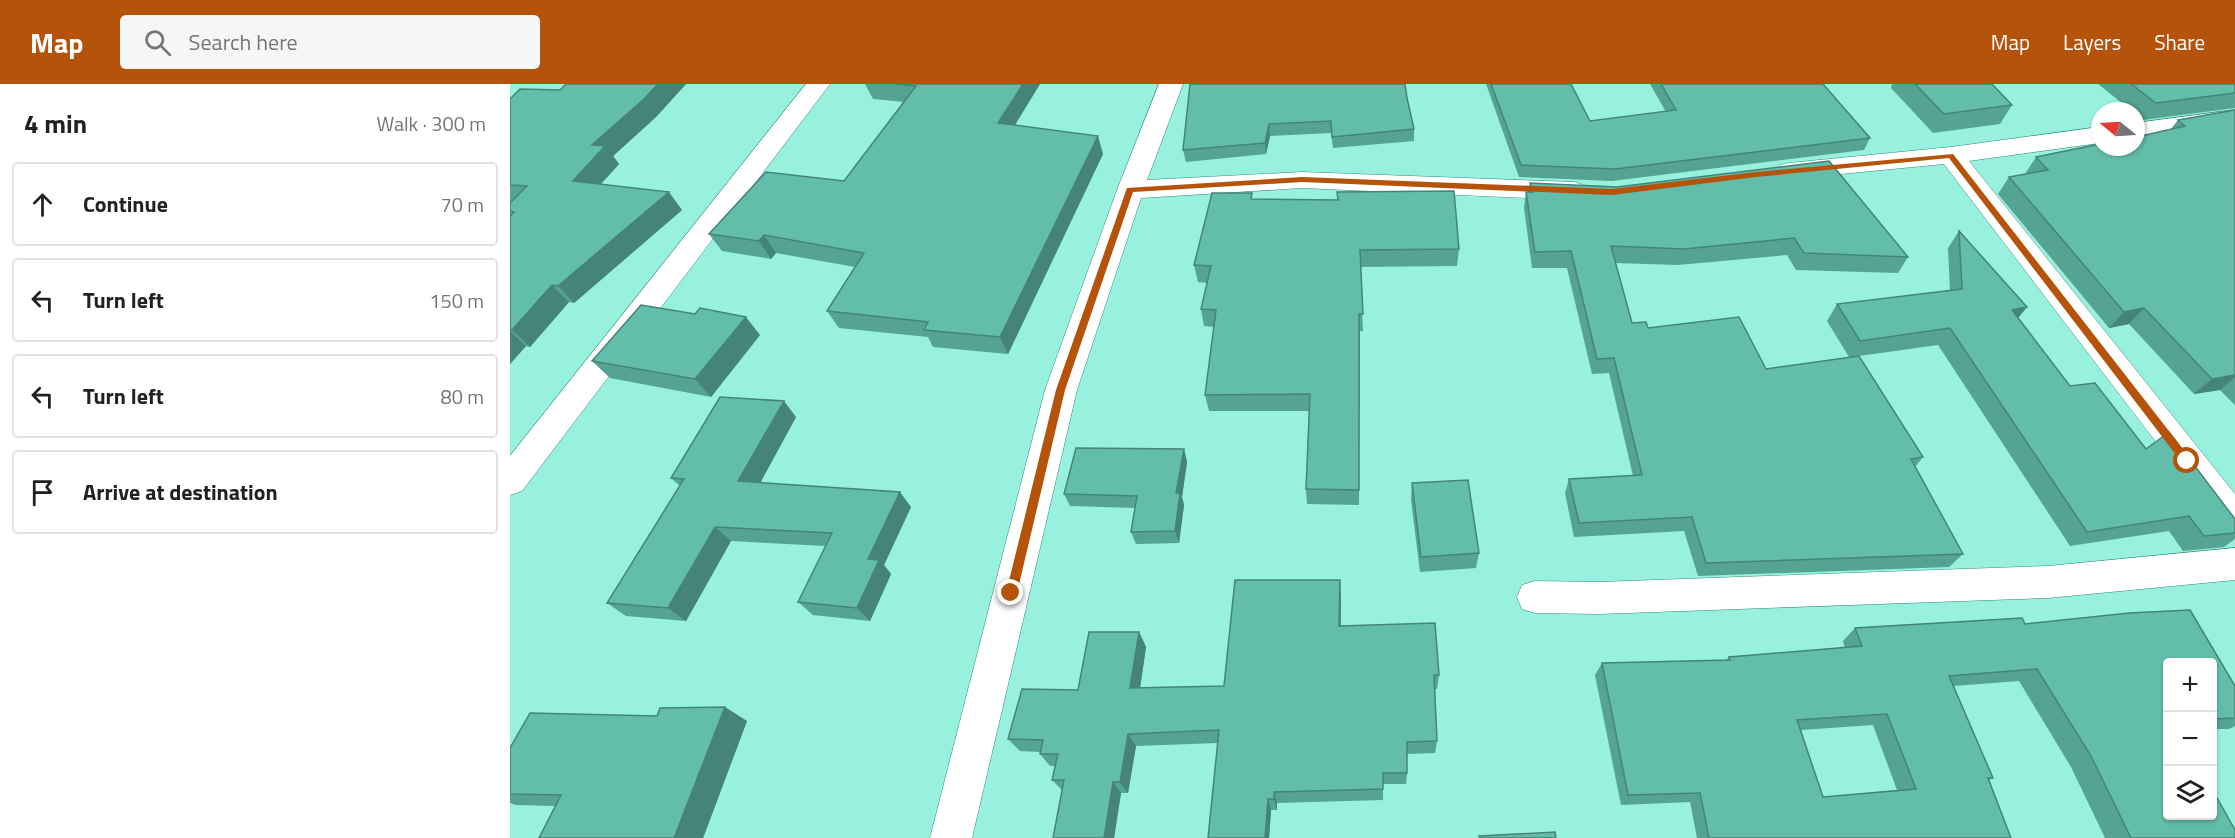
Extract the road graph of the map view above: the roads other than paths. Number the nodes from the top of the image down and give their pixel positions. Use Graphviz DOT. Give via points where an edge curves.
graph roads {
  1 [pos="818,84"];
  2 [pos="1171,84"];
  3 [pos="2235,117"];
  4 [pos="2145,130"];
  5 [pos="2091,136"];
  6 [pos="1951,155"];
  7 [pos="1768,173"];
  8 [pos="1130,190"];
  9 [pos="1600,192"];
  10 [pos="510,481"];
  11 [pos="2235,520"];
  12 [pos="2235,564"];
  13 [pos="1535,597"];
  14 [pos="951,838"];
  1 -- 10 [label="street"];
  2 -- 8 [label="street"];
  3 -- 4 [label="street"];
  5 -- 6 [label="street"];
  6 -- 7 [label="street"];
  6 -- 11 [label="street"];
  8 -- 9 [label="street" via="1302,180"];
  8 -- 14 [label="street" via="1061,390"];
  12 -- 13 [label="street" via="2048,582"];
}
